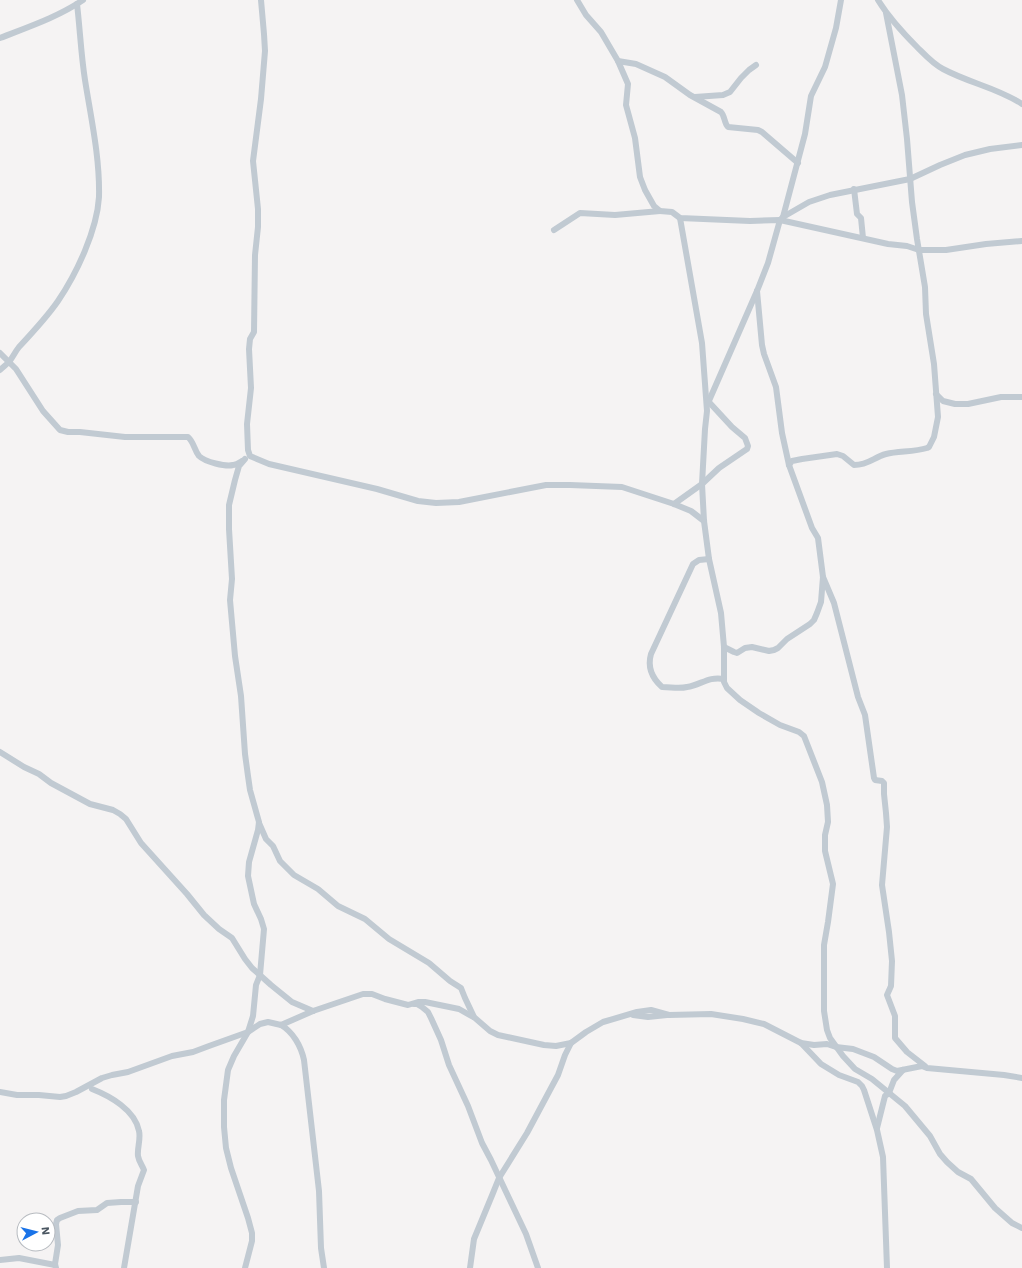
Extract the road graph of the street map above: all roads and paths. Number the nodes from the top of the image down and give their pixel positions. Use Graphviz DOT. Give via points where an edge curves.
graph roads {
  1 [pos="83,0"];
  2 [pos="261,0"];
  3 [pos="577,0"];
  4 [pos="841,0"];
  5 [pos="878,0"];
  6 [pos="77,4"];
  7 [pos="886,13"];
  8 [pos="0,38"];
  9 [pos="618,61"];
  10 [pos="756,65"];
  11 [pos="694,98"];
  12 [pos="1022,104"];
  13 [pos="1022,145"];
  14 [pos="798,163"];
  15 [pos="910,179"];
  16 [pos="854,189"];
  17 [pos="660,211"];
  18 [pos="680,218"];
  19 [pos="782,219"];
  20 [pos="554,230"];
  21 [pos="863,238"];
  22 [pos="1022,241"];
  23 [pos="919,250"];
  24 [pos="757,292"];
  25 [pos="0,353"];
  26 [pos="9,362"];
  27 [pos="0,370"];
  28 [pos="936,394"];
  29 [pos="1022,397"];
  30 [pos="708,401"];
  31 [pos="707,411"];
  32 [pos="248,458"];
  33 [pos="789,465"];
  34 [pos="702,484"];
  35 [pos="674,504"];
  36 [pos="704,521"];
  37 [pos="709,559"];
  38 [pos="823,577"];
  39 [pos="724,646"];
  40 [pos="724,679"];
  41 [pos="0,752"];
  42 [pos="259,822"];
  43 [pos="260,974"];
  44 [pos="425,1002"];
  45 [pos="408,1005"];
  46 [pos="313,1011"];
  47 [pos="428,1012"];
  48 [pos="475,1018"];
  49 [pos="281,1025"];
  50 [pos="248,1032"];
  51 [pos="571,1043"];
  52 [pos="801,1043"];
  53 [pos="836,1047"];
  54 [pos="927,1068"];
  55 [pos="903,1070"];
  56 [pos="1022,1078"];
  57 [pos="92,1089"];
  58 [pos="0,1092"];
  59 [pos="889,1093"];
  60 [pos="876,1130"];
  61 [pos="499,1178"];
  62 [pos="136,1202"];
  63 [pos="1022,1228"];
  64 [pos="0,1260"];
  65 [pos="55,1266"];
  66 [pos="124,1268"];
  67 [pos="246,1268"];
  68 [pos="324,1268"];
  69 [pos="470,1268"];
  70 [pos="538,1268"];
  71 [pos="887,1268"];
  1 -- 6 [label="street"];
  2 -- 32 [label="street" via="265,51 253,161 258,227 254,332 249,349 251,388 247,424"];
  3 -- 9 [label="street" via="601,32"];
  4 -- 14 [label="street" via="825,67 811,96"];
  5 -- 7 [label="street"];
  6 -- 8 [label="street" via="48,20"];
  6 -- 26 [label="street" via="98,170 97,214 85,251 58,301"];
  7 -- 12 [label="street" via="935,65 1006,94"];
  7 -- 15 [label="street" via="902,95"];
  9 -- 11 [label="street" via="636,64 665,77"];
  9 -- 17 [label="street" via="628,84 626,105 640,177 650,201"];
  10 -- 11 [label="street" via="730,92"];
  11 -- 14 [label="street" via="721,112 728,127 762,132"];
  13 -- 15 [label="street" via="971,153"];
  14 -- 19 [label="street"];
  15 -- 16 [label="street"];
  15 -- 23 [label="street"];
  16 -- 19 [label="street" via="809,202"];
  16 -- 21 [label="street"];
  17 -- 18 [label="street" via="672,212"];
  17 -- 20 [label="street" via="615,215 580,213"];
  18 -- 19 [label="street" via="750,221"];
  18 -- 31 [label="street" via="702,343"];
  19 -- 21 [label="street"];
  19 -- 24 [label="street"];
  21 -- 23 [label="street"];
  22 -- 23 [label="street" via="946,250"];
  23 -- 28 [label="street"];
  24 -- 30 [label="street"];
  24 -- 33 [label="street" via="762,345 776,387"];
  25 -- 26 [label="street"];
  26 -- 27 [label="street"];
  26 -- 32 [label="street" via="60,430 125,436 188,437 202,459 228,466"];
  28 -- 29 [label="street" via="944,401 956,404"];
  28 -- 33 [label="street" via="936,430 927,448 887,454 859,465 854,465 837,454 802,458 792,461"];
  30 -- 31 [label="street"];
  30 -- 34 [label="street" via="745,438 748,446"];
  31 -- 34 [label="street"];
  32 -- 35 [label="street" via="436,503 459,502 542,486 570,485 622,487"];
  32 -- 42 [label="street" via="239,466 229,505 232,579 230,600 247,769"];
  33 -- 38 [label="street" via="818,538"];
  34 -- 35 [label="street"];
  34 -- 36 [label="street"];
  35 -- 36 [label="street" via="691,511"];
  36 -- 37 [label="street"];
  37 -- 39 [label="street" via="721,613"];
  37 -- 40 [label="street" via="699,560 693,564 651,654 649,667 662,687 686,688 707,679"];
  38 -- 39 [label="street" via="821,602 814,620 778,648 769,651 752,647 738,653"];
  38 -- 54 [label="street" via="834,603 865,715 874,778 884,784 887,822 882,885 892,954 891,986 887,996 895,1016 895,1038 907,1052"];
  39 -- 40 [label="street"];
  40 -- 53 [label="street" via="727,688 759,714 804,736 822,782 828,813 825,851 834,884 824,945 824,1011 827,1030"];
  41 -- 43 [label="street" via="78,798 113,810 126,819 150,854 204,915 219,930 232,938 244,959"];
  42 -- 43 [label="street" via="248,876 254,904 264,929"];
  42 -- 48 [label="street" via="280,861 291,872 338,906 365,919 381,934 429,963 461,988"];
  43 -- 46 [label="street" via="292,1002"];
  43 -- 50 [label="street"];
  44 -- 45 [label="street"];
  44 -- 47 [label="street"];
  44 -- 48 [label="street" via="459,1009"];
  45 -- 46 [label="street" via="372,994 363,994"];
  45 -- 47 [label="street" via="417,1004"];
  46 -- 49 [label="street"];
  47 -- 61 [label="street"];
  48 -- 51 [label="street" via="490,1031 509,1038 556,1046"];
  49 -- 50 [label="street" via="268,1022"];
  49 -- 68 [label="street" via="299,1044 304,1060 319,1192"];
  50 -- 58 [label="street" via="193,1052 112,1075 66,1096"];
  50 -- 67 [label="street" via="228,1070 224,1100 226,1148 252,1233"];
  51 -- 52 [label="street" via="603,1022 645,1010 669,1015 711,1014 743,1019 764,1024"];
  51 -- 61 [label="street" via="558,1075"];
  52 -- 53 [label="street"];
  52 -- 60 [label="street" via="820,1064 860,1083"];
  53 -- 55 [label="street" via="853,1049 874,1057 892,1069"];
  53 -- 59 [label="street" via="855,1069"];
  54 -- 55 [label="street" via="922,1066"];
  54 -- 56 [label="street"];
  55 -- 59 [label="street" via="894,1080"];
  57 -- 62 [label="street" via="108,1096 127,1111 139,1131 138,1156 144,1170"];
  59 -- 60 [label="street" via="885,1096"];
  59 -- 63 [label="street" via="906,1106 947,1162 971,1179 995,1208"];
  60 -- 71 [label="street" via="883,1158"];
  61 -- 69 [label="street" via="479,1224"];
  61 -- 70 [label="street" via="526,1234"];
  62 -- 65 [label="street" via="107,1203 97,1210 78,1211 57,1220 58,1245"];
  62 -- 66 [label="street"];
  64 -- 65 [label="street" via="19,1258"];
}
